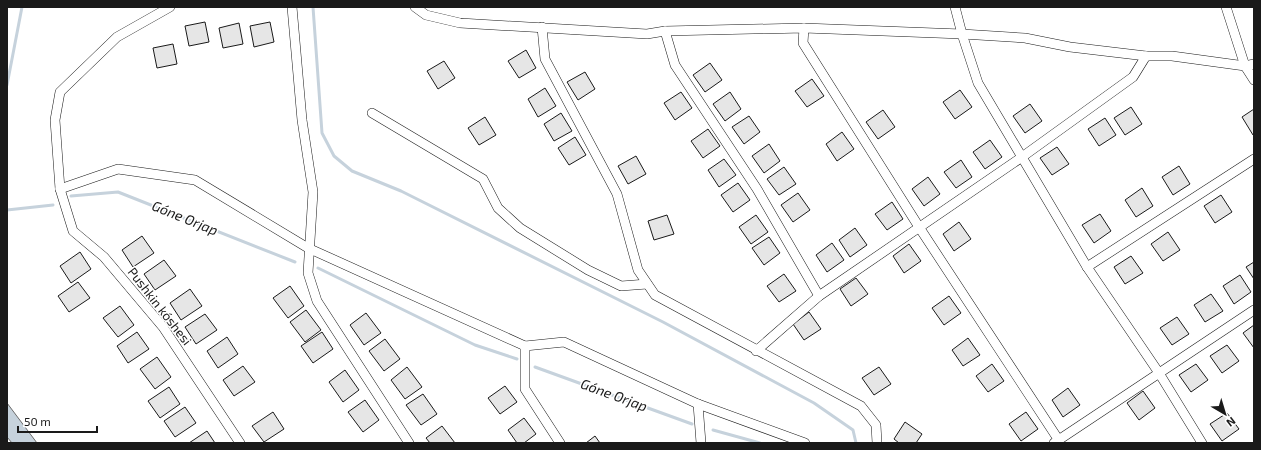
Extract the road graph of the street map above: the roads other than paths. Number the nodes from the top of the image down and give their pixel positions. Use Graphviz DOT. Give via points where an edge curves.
graph roads {
  1 [pos="170,7"];
  2 [pos="292,7"];
  3 [pos="415,7"];
  4 [pos="955,7"];
  5 [pos="1226,7"];
  6 [pos="542,27"];
  7 [pos="804,28"];
  8 [pos="665,31"];
  9 [pos="962,34"];
  10 [pos="1146,56"];
  11 [pos="1249,65"];
  12 [pos="1254,80"];
  13 [pos="372,113"];
  14 [pos="1022,157"];
  15 [pos="1254,159"];
  16 [pos="60,189"];
  17 [pos="919,227"];
  18 [pos="308,248"];
  19 [pos="1088,267"];
  20 [pos="647,284"];
  21 [pos="819,296"];
  22 [pos="1254,310"];
  23 [pos="526,346"];
  24 [pos="756,350"];
  25 [pos="1158,373"];
  26 [pos="698,404"];
  27 [pos="1056,441"];
  28 [pos="240,443"];
  29 [pos="409,443"];
  30 [pos="560,443"];
  31 [pos="701,443"];
  32 [pos="805,443"];
  33 [pos="877,443"];
  34 [pos="1202,443"];
  1 -- 16 [label="street, Pushkin kóshesi" via="117,37 60,92 55,120"];
  2 -- 18 [label="street" via="302,120 313,192"];
  3 -- 6 [label="street" via="426,15 460,23"];
  4 -- 9 [label="street"];
  5 -- 11 [label="street"];
  6 -- 8 [label="street" via="647,34"];
  6 -- 20 [label="street" via="545,59 617,194 638,270"];
  7 -- 8 [label="street"];
  7 -- 9 [label="street"];
  7 -- 17 [label="street" via="803,43"];
  8 -- 21 [label="street" via="675,65 757,189"];
  9 -- 10 [label="street" via="1025,38 1070,47"];
  9 -- 14 [label="street" via="978,82"];
  10 -- 11 [label="street" via="1172,56"];
  10 -- 14 [label="street" via="1133,77"];
  11 -- 12 [label="street"];
  13 -- 20 [label="street" via="484,179 498,208 520,228 588,270 621,286"];
  14 -- 17 [label="street"];
  14 -- 19 [label="street"];
  15 -- 19 [label="street"];
  16 -- 18 [label="street" via="118,169 195,180"];
  16 -- 28 [label="street, Pushkin kóshesi" via="73,231 104,257 163,327"];
  17 -- 21 [label="street"];
  17 -- 27 [label="street"];
  18 -- 23 [label="street"];
  18 -- 29 [label="street" via="308,273 317,301"];
  19 -- 25 [label="street"];
  20 -- 24 [label="street" via="655,295"];
  21 -- 24 [label="street"];
  22 -- 25 [label="street"];
  23 -- 26 [label="street" via="564,342"];
  23 -- 30 [label="street" via="525,389"];
  24 -- 33 [label="street" via="861,406 876,425"];
  25 -- 27 [label="street"];
  25 -- 34 [label="street"];
  26 -- 31 [label="street"];
  26 -- 32 [label="street"];
}
